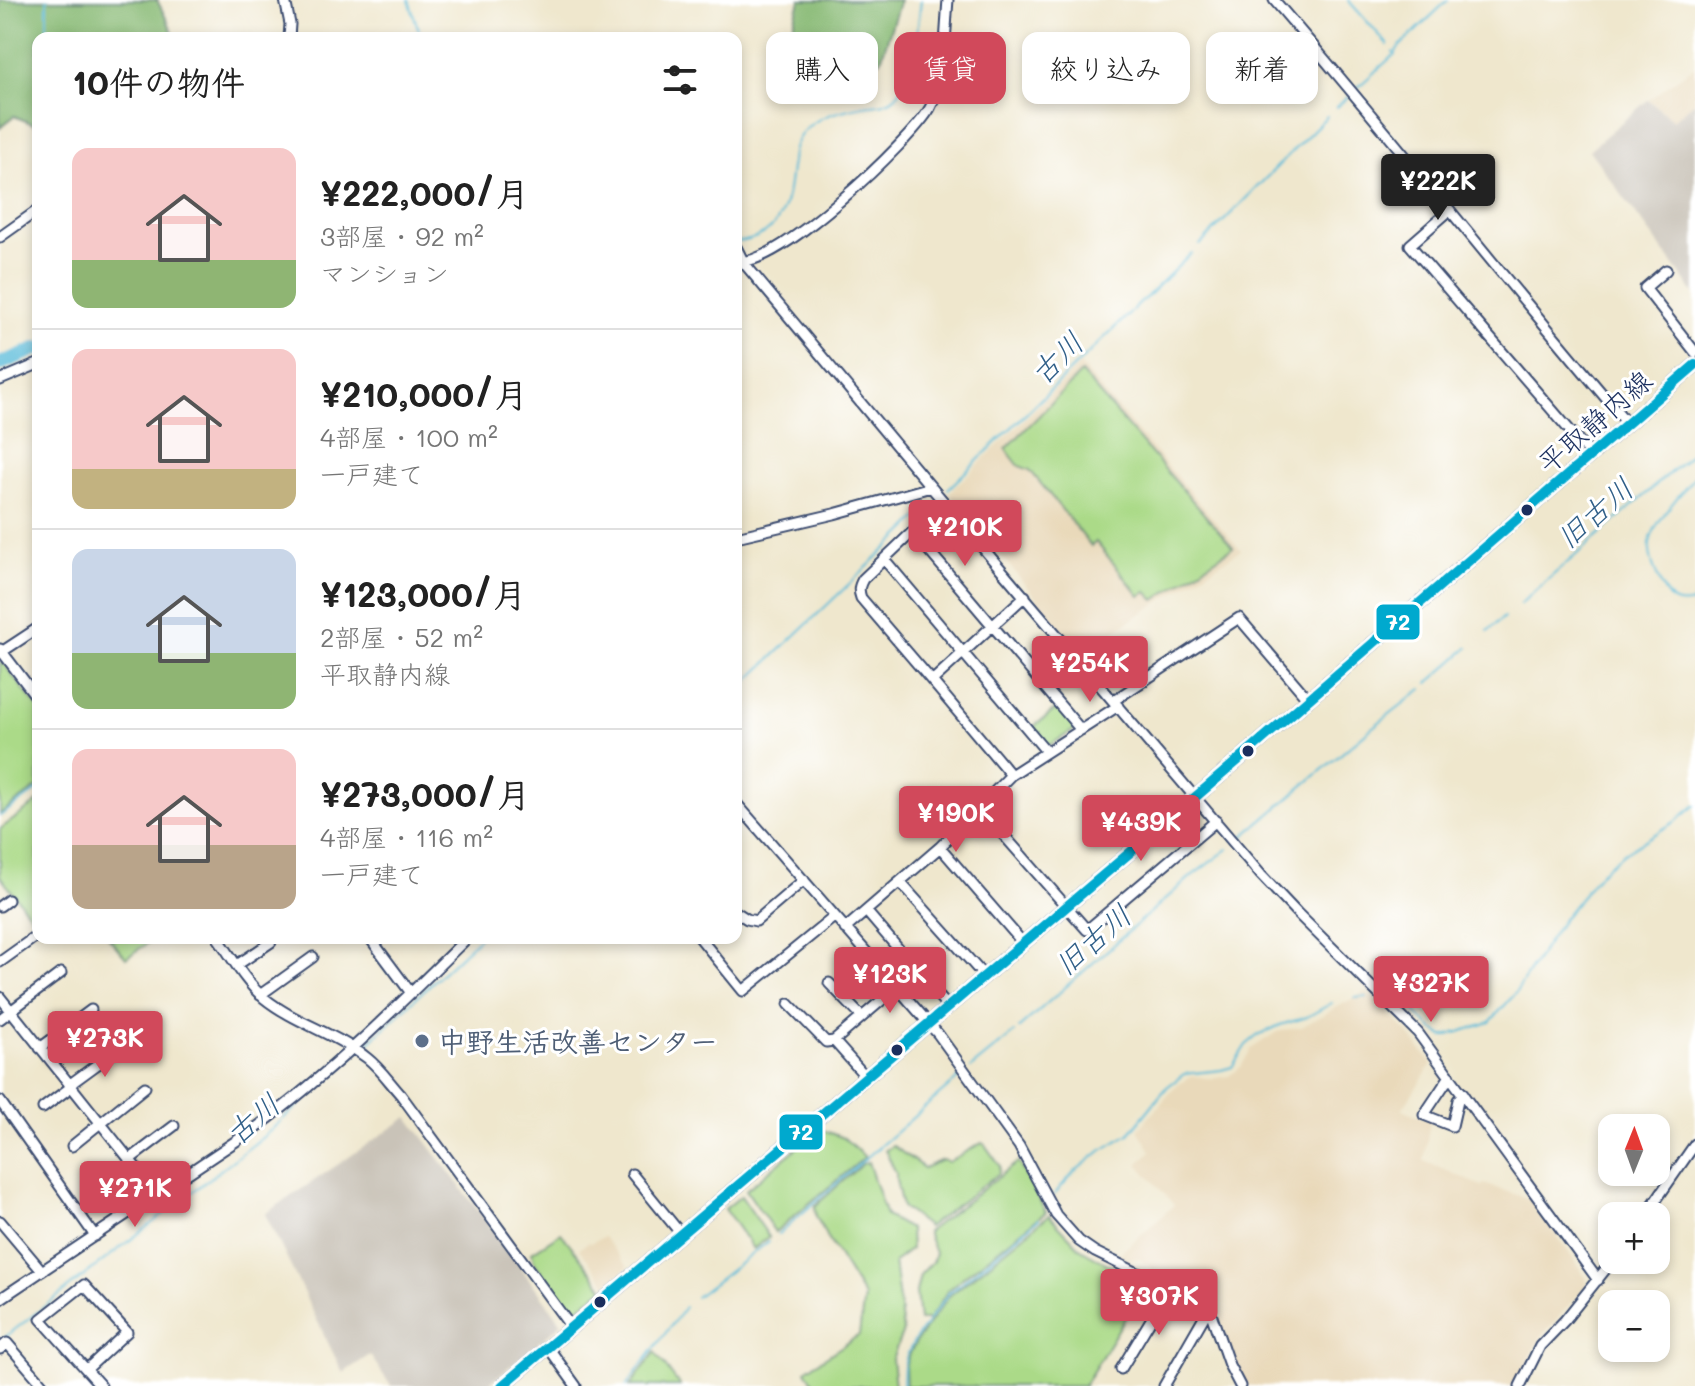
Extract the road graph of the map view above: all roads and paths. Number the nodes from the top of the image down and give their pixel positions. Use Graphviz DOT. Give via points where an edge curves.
graph roads {
  1 [pos="285,0"];
  2 [pos="948,0"];
  3 [pos="1274,0"];
  4 [pos="289,32"];
  5 [pos="1450,210"];
  6 [pos="32,214"];
  7 [pos="0,237"];
  8 [pos="742,261"];
  9 [pos="742,264"];
  10 [pos="1666,270"];
  11 [pos="1695,352"];
  12 [pos="1695,365"];
  13 [pos="32,367"];
  14 [pos="0,380"];
  15 [pos="1627,423"];
  16 [pos="1591,455"];
  17 [pos="931,487"];
  18 [pos="944,502"];
  19 [pos="913,532"];
  20 [pos="742,536"];
  21 [pos="884,559"];
  22 [pos="1025,596"];
  23 [pos="993,626"];
  24 [pos="32,632"];
  25 [pos="1,651"];
  26 [pos="963,654"];
  27 [pos="932,681"];
  28 [pos="32,691"];
  29 [pos="1308,699"];
  30 [pos="1116,704"];
  31 [pos="1081,730"];
  32 [pos="1046,751"];
  33 [pos="1011,775"];
  34 [pos="1195,797"];
  35 [pos="979,807"];
  36 [pos="742,810"];
  37 [pos="1216,821"];
  38 [pos="940,847"];
  39 [pos="804,880"];
  40 [pos="900,882"];
  41 [pos="1066,907"];
  42 [pos="866,911"];
  43 [pos="742,916"];
  44 [pos="834,917"];
  45 [pos="845,929"];
  46 [pos="32,939"];
  47 [pos="1023,943"];
  48 [pos="222,944"];
  49 [pos="268,944"];
  50 [pos="374,944"];
  51 [pos="461,944"];
  52 [pos="705,944"];
  53 [pos="313,957"];
  54 [pos="0,962"];
  55 [pos="237,965"];
  56 [pos="61,973"];
  57 [pos="984,976"];
  58 [pos="829,983"];
  59 [pos="896,988"];
  60 [pos="411,993"];
  61 [pos="260,995"];
  62 [pos="0,997"];
  63 [pos="789,1004"];
  64 [pos="948,1007"];
  65 [pos="91,1010"];
  66 [pos="10,1011"];
  67 [pos="862,1017"];
  68 [pos="0,1019"];
  69 [pos="929,1024"];
  70 [pos="834,1041"];
  71 [pos="121,1047"];
  72 [pos="40,1048"];
  73 [pos="352,1048"];
  74 [pos="1450,1076"];
  75 [pos="866,1077"];
  76 [pos="70,1086"];
  77 [pos="145,1087"];
  78 [pos="1463,1093"];
  79 [pos="0,1101"];
  80 [pos="43,1108"];
  81 [pos="99,1123"];
  82 [pos="174,1126"];
  83 [pos="1695,1144"];
  84 [pos="72,1146"];
  85 [pos="129,1160"];
  86 [pos="632,1174"];
  87 [pos="157,1194"];
  88 [pos="1655,1202"];
  89 [pos="0,1221"];
  90 [pos="681,1234"];
  91 [pos="95,1236"];
  92 [pos="42,1271"];
  93 [pos="1602,1274"];
  94 [pos="1598,1280"];
  95 [pos="1170,1288"];
  96 [pos="0,1299"];
  97 [pos="1209,1308"];
  98 [pos="571,1327"];
  99 [pos="548,1347"];
  100 [pos="0,1349"];
  101 [pos="87,1369"];
  102 [pos="1121,1369"];
  103 [pos="44,1386"];
  104 [pos="101,1386"];
  105 [pos="502,1386"];
  106 [pos="576,1386"];
  107 [pos="1164,1386"];
  108 [pos="1240,1386"];
  109 [pos="1520,1386"];
  1 -- 4 [label="street"];
  2 -- 8 [label="street" via="937,92 912,132 811,226 771,254"];
  3 -- 5 [label="street"];
  5 -- 15 [label="street"];
  5 -- 16 [label="street" via="1410,245"];
  6 -- 7 [label="street"];
  9 -- 17 [label="street"];
  10 -- 11 [label="street" via="1645,288"];
  12 -- 15 [label="main road, 平取静内線"];
  13 -- 14 [label="street"];
  15 -- 16 [label="main road, 平取静内線"];
  16 -- 29 [label="main road, 平取静内線"];
  17 -- 18 [label="street"];
  17 -- 20 [label="street"];
  18 -- 19 [label="street"];
  18 -- 22 [label="street"];
  19 -- 21 [label="street"];
  19 -- 23 [label="street"];
  21 -- 26 [label="street"];
  21 -- 27 [label="street" via="859,585 861,598"];
  22 -- 23 [label="street"];
  22 -- 30 [label="street"];
  23 -- 26 [label="street"];
  23 -- 31 [label="street"];
  24 -- 25 [label="street"];
  25 -- 28 [label="street"];
  26 -- 27 [label="street"];
  26 -- 32 [label="street"];
  27 -- 33 [label="street"];
  29 -- 30 [label="street" via="1239,618"];
  29 -- 34 [label="main road, 平取静内線"];
  30 -- 31 [label="street"];
  30 -- 34 [label="street"];
  31 -- 32 [label="street"];
  32 -- 33 [label="street"];
  33 -- 35 [label="street"];
  34 -- 37 [label="street"];
  34 -- 41 [label="main road, 平取静内線"];
  35 -- 38 [label="street"];
  35 -- 41 [label="street"];
  36 -- 39 [label="street"];
  37 -- 41 [label="street" via="1087,930"];
  37 -- 74 [label="street" via="1297,913 1418,1033"];
  38 -- 40 [label="street"];
  38 -- 47 [label="street"];
  39 -- 43 [label="street" via="756,921"];
  39 -- 44 [label="street"];
  40 -- 42 [label="street"];
  40 -- 57 [label="street"];
  41 -- 47 [label="main road, 平取静内線"];
  42 -- 45 [label="street"];
  42 -- 64 [label="street"];
  44 -- 45 [label="street"];
  44 -- 52 [label="street" via="743,991"];
  45 -- 59 [label="street"];
  46 -- 54 [label="street"];
  47 -- 57 [label="main road, 平取静内線"];
  48 -- 55 [label="street"];
  49 -- 55 [label="street"];
  50 -- 60 [label="street"];
  51 -- 60 [label="street"];
  53 -- 61 [label="street"];
  55 -- 61 [label="street"];
  56 -- 66 [label="street"];
  57 -- 64 [label="main road, 平取静内線"];
  58 -- 67 [label="street"];
  59 -- 67 [label="street"];
  59 -- 69 [label="street"];
  60 -- 73 [label="street"];
  61 -- 73 [label="street"];
  62 -- 66 [label="street"];
  63 -- 70 [label="street" via="826,1042"];
  64 -- 69 [label="main road, 平取静内線"];
  65 -- 72 [label="street"];
  66 -- 68 [label="street"];
  66 -- 72 [label="street"];
  67 -- 70 [label="street"];
  69 -- 75 [label="main road, 平取静内線"];
  69 -- 95 [label="street" via="1019,1146 1066,1227 1095,1252"];
  70 -- 75 [label="street"];
  71 -- 76 [label="street"];
  72 -- 76 [label="street"];
  73 -- 87 [label="street" via="294,1100"];
  73 -- 98 [label="street" via="401,1095"];
  74 -- 78 [label="street"];
  74 -- 78 [label="street" via="1424,1115 1452,1126"];
  75 -- 90 [label="main road, 平取静内線"];
  76 -- 80 [label="street"];
  76 -- 81 [label="street"];
  77 -- 81 [label="street"];
  78 -- 94 [label="street"];
  79 -- 91 [label="street"];
  81 -- 84 [label="street"];
  81 -- 85 [label="street"];
  82 -- 85 [label="street"];
  83 -- 88 [label="street"];
  85 -- 87 [label="street"];
  86 -- 90 [label="street"];
  87 -- 91 [label="street"];
  89 -- 92 [label="street"];
  90 -- 98 [label="main road, 平取静内線"];
  91 -- 92 [label="street"];
  92 -- 96 [label="street"];
  93 -- 94 [label="street"];
  94 -- 109 [label="street" via="1540,1346"];
  95 -- 97 [label="street"];
  95 -- 102 [label="street"];
  97 -- 107 [label="street"];
  97 -- 108 [label="street"];
  98 -- 99 [label="main road, 平取静内線"];
  99 -- 105 [label="main road, 平取静内線"];
  99 -- 106 [label="street"];
  100 -- 103 [label="street" via="7,1343"];
  101 -- 101 [label="street" via="127,1332 84,1285 41,1319"];
  101 -- 104 [label="street"];
}
